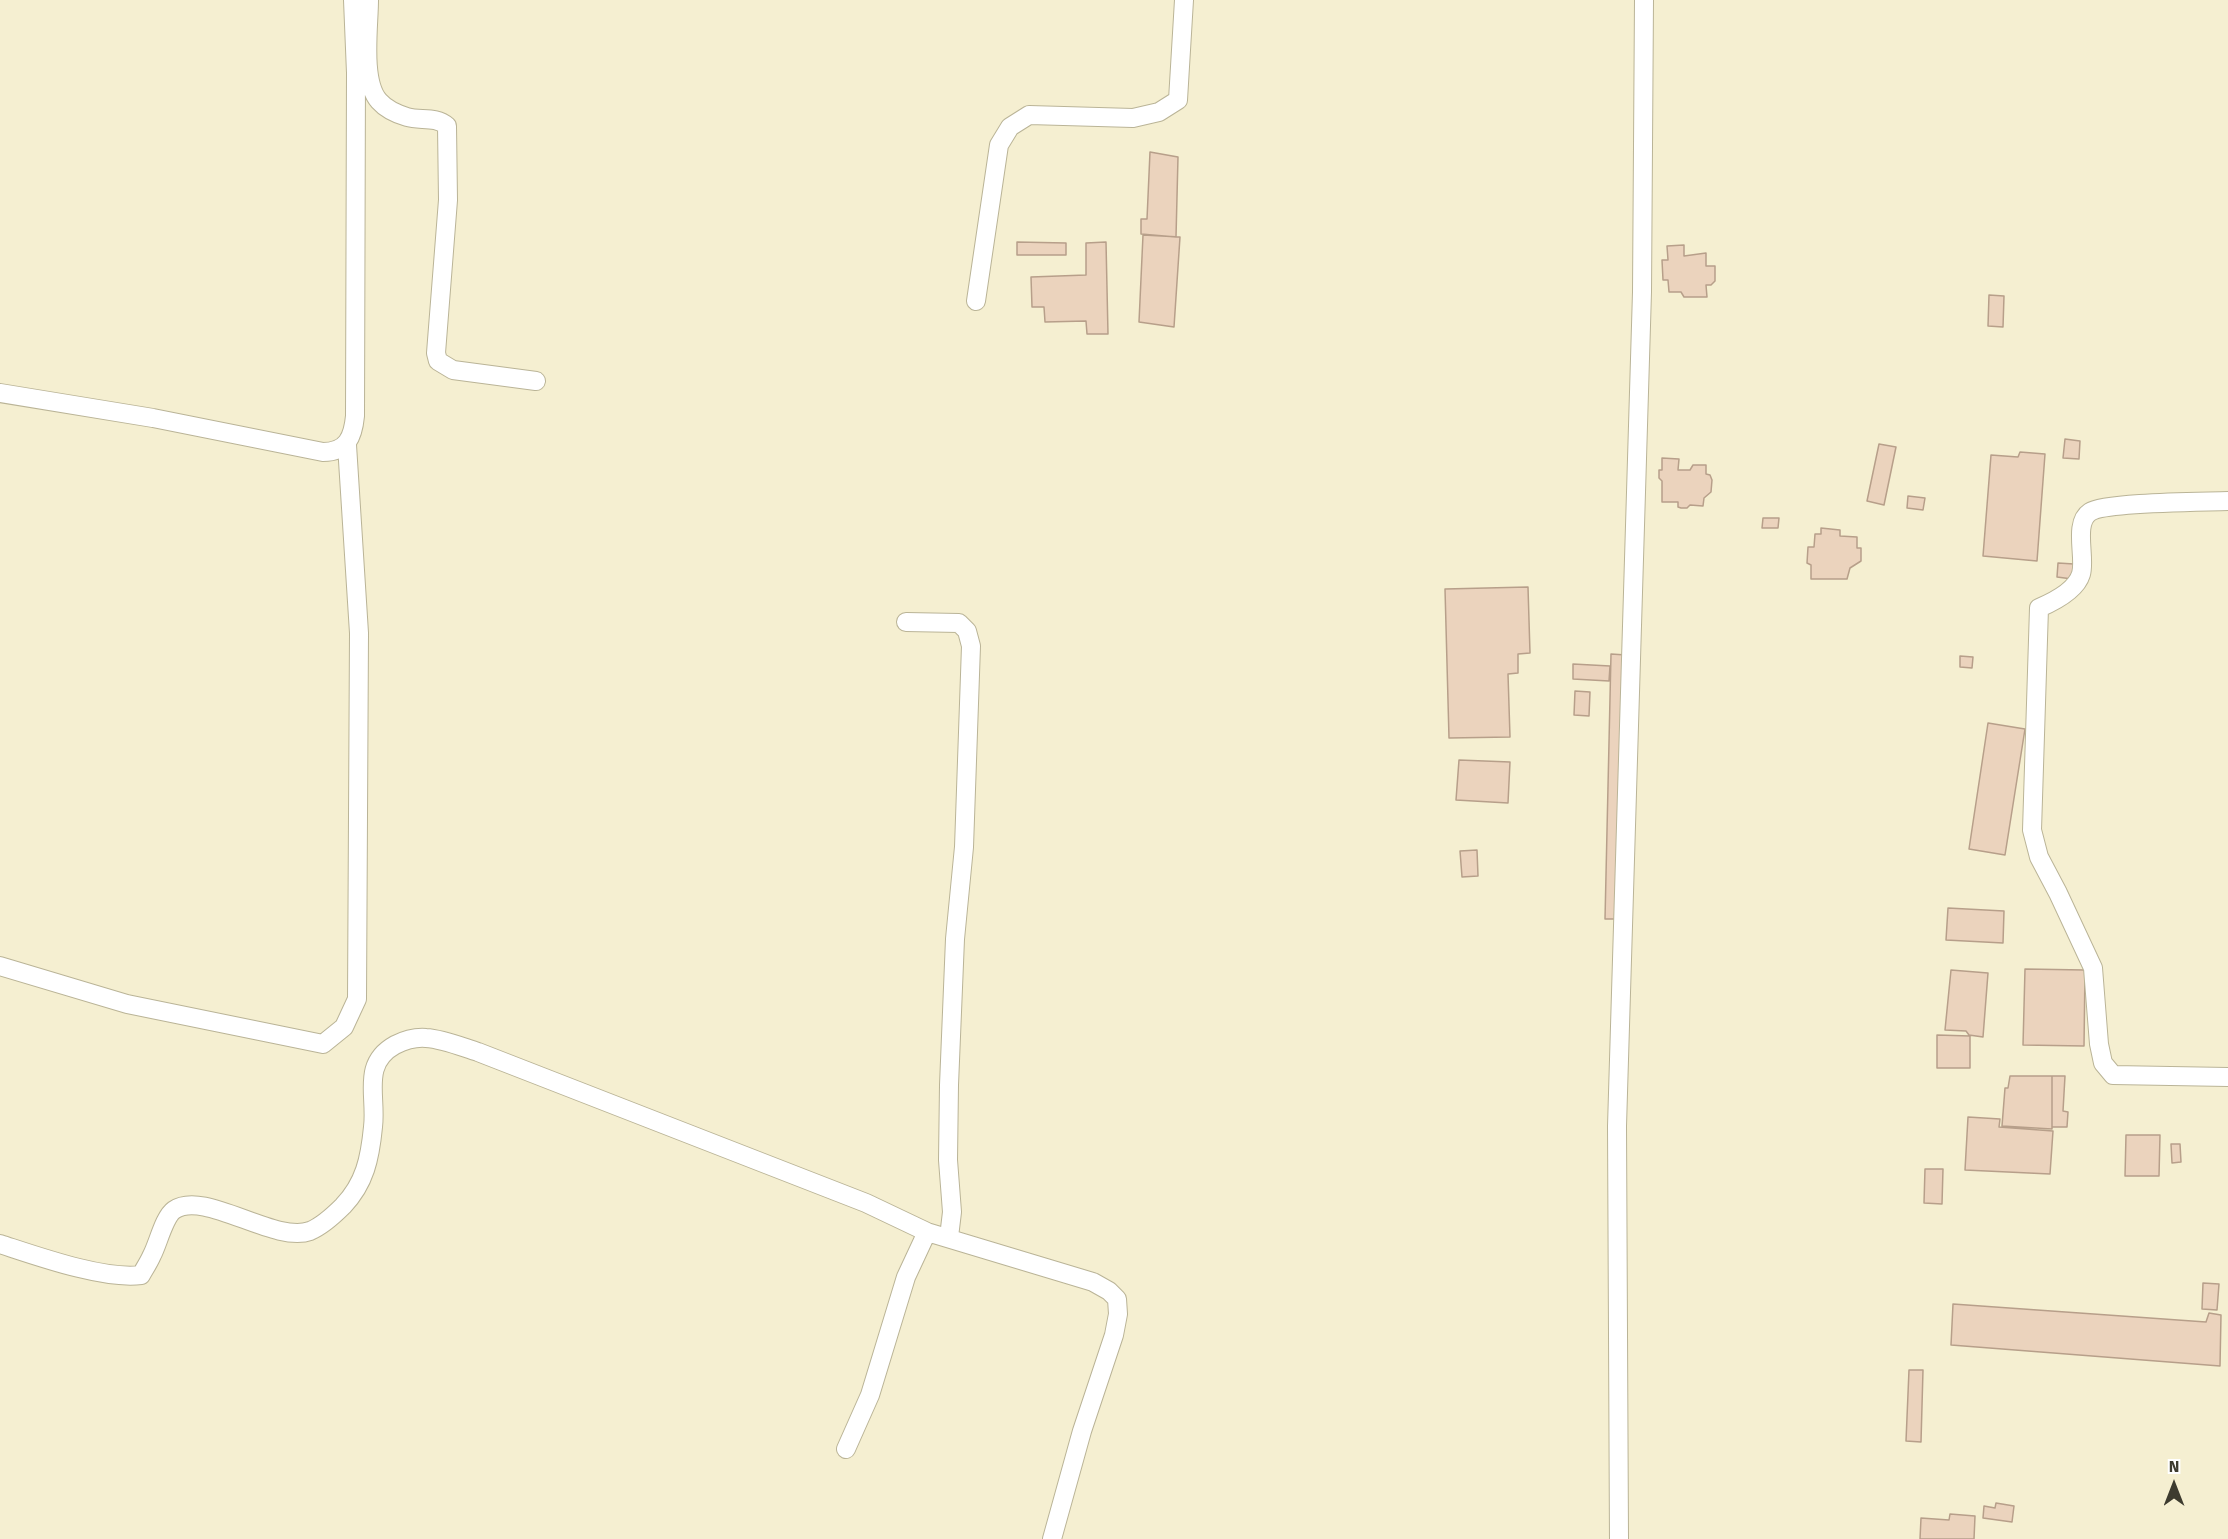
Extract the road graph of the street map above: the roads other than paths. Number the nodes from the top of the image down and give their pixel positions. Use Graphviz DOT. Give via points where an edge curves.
graph roads {
  1 [pos="353,0"];
  2 [pos="369,0"];
  3 [pos="1184,0"];
  4 [pos="1644,0"];
  5 [pos="976,302"];
  6 [pos="536,381"];
  7 [pos="0,393"];
  8 [pos="347,445"];
  9 [pos="2228,501"];
  10 [pos="906,622"];
  11 [pos="0,966"];
  12 [pos="2228,1077"];
  13 [pos="927,1232"];
  14 [pos="949,1237"];
  15 [pos="0,1244"];
  16 [pos="846,1449"];
  17 [pos="1052,1539"];
  18 [pos="1619,1539"];
  1 -- 8 [label="street" via="355,416"];
  2 -- 6 [label="street" via="369,81 379,101 401,115 447,126 448,200 438,362 453,370"];
  3 -- 5 [label="street" via="1178,100 1159,112 1133,118 1029,115 1010,127 999,145"];
  4 -- 18 [label="street" via="1642,292 1617,1126"];
  7 -- 8 [label="street" via="323,452"];
  8 -- 11 [label="street" via="359,633 357,999 344,1027 323,1044 127,1004"];
  9 -- 12 [label="street" via="2108,507 2089,512 2081,523 2081,575 2063,597 2039,608 2032,830 2038,857 2093,968 2103,1063 2113,1075"];
  10 -- 14 [label="street" via="959,623 967,631 970,646 964,847 955,939 949,1085"];
  13 -- 14 [label="street"];
  13 -- 15 [label="street" via="866,1203 489,1056 428,1038 403,1041 378,1059 372,1076 374,1126 363,1179 334,1215 310,1231 285,1232 207,1208 180,1208 172,1211 141,1275 128,1277"];
  13 -- 16 [label="street" via="906,1277 870,1395"];
  14 -- 17 [label="street" via="1094,1282 1116,1299 1114,1335"];
}
